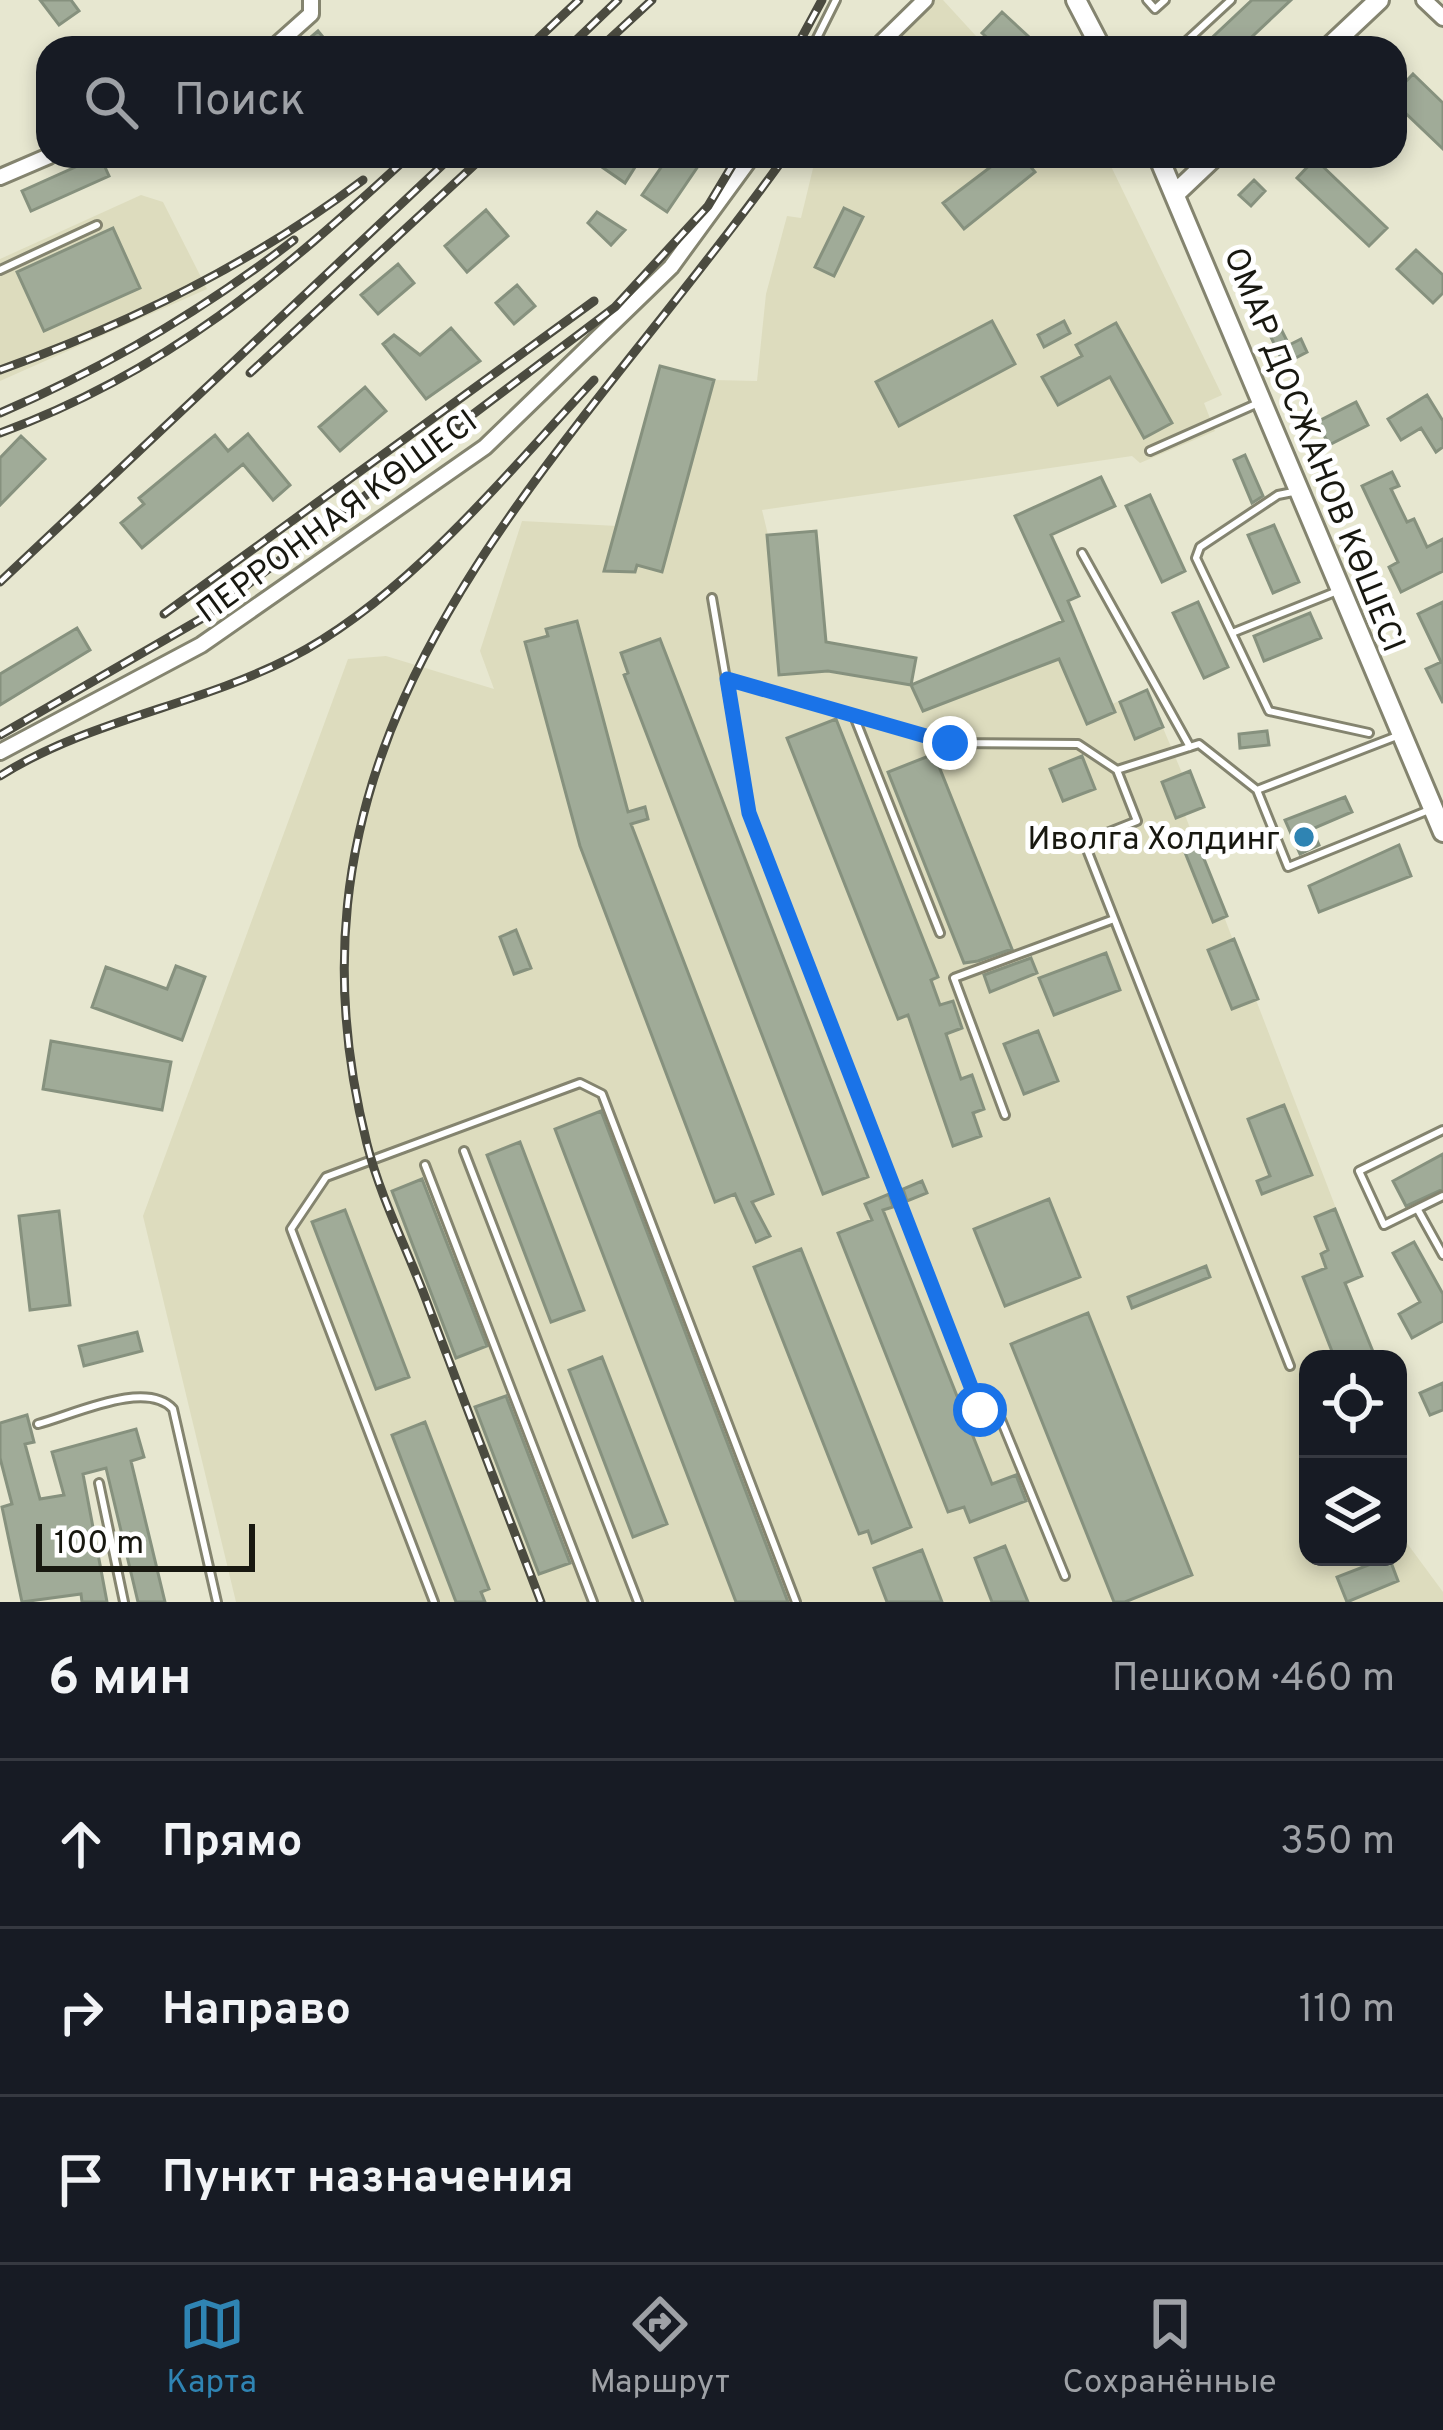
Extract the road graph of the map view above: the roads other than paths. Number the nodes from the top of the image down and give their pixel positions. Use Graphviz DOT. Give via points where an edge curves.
graph roads {
  1 [pos="311,0"];
  2 [pos="836,0"];
  3 [pos="925,0"];
  4 [pos="1076,0"];
  5 [pos="1148,0"];
  6 [pos="1165,0"];
  7 [pos="1231,0"];
  8 [pos="1378,0"];
  9 [pos="1424,0"];
  10 [pos="1443,18"];
  11 [pos="286,36"];
  12 [pos="818,36"];
  13 [pos="888,36"];
  14 [pos="1095,36"];
  15 [pos="1192,36"];
  16 [pos="1340,36"];
  17 [pos="36,162"];
  18 [pos="743,168"];
  19 [pos="1164,168"];
  20 [pos="1202,168"];
  21 [pos="0,177"];
  22 [pos="1177,192"];
  23 [pos="97,225"];
  24 [pos="0,270"];
  25 [pos="1265,400"];
  26 [pos="1150,451"];
  27 [pos="1301,490"];
  28 [pos="1082,553"];
  29 [pos="1341,590"];
  30 [pos="712,598"];
  31 [pos="1232,633"];
  32 [pos="727,679"];
  33 [pos="854,716"];
  34 [pos="1369,733"];
  35 [pos="1400,735"];
  36 [pos="1190,747"];
  37 [pos="0,752"];
  38 [pos="1117,770"];
  39 [pos="1256,790"];
  40 [pos="1432,809"];
  41 [pos="1443,832"];
  42 [pos="1114,919"];
  43 [pos="940,933"];
  44 [pos="1005,1115"];
  45 [pos="1443,1130"];
  46 [pos="464,1150"];
  47 [pos="425,1165"];
  48 [pos="1443,1196"];
  49 [pos="1418,1210"];
  50 [pos="1443,1255"];
  51 [pos="1290,1366"];
  52 [pos="38,1424"];
  53 [pos="99,1483"];
  54 [pos="1065,1576"];
  55 [pos="124,1602"];
  56 [pos="217,1602"];
  57 [pos="434,1602"];
  58 [pos="593,1602"];
  59 [pos="638,1602"];
  60 [pos="796,1602"];
  1 -- 11 [label="street" via="311,14"];
  2 -- 12 [label="lane"];
  3 -- 13 [label="street"];
  4 -- 14 [label="street"];
  5 -- 6 [label="lane" via="1155,9"];
  7 -- 15 [label="lane"];
  8 -- 16 [label="street"];
  9 -- 10 [label="street"];
  17 -- 21 [label="street"];
  18 -- 37 [label="street, ПЕРРОННАЯ КӨШЕСІ" via="671,267 484,447 200,645"];
  19 -- 22 [label="street, ОМАР ДОСЖАНОВ КӨШЕСІ"];
  20 -- 22 [label="street"];
  22 -- 25 [label="street, ОМАР ДОСЖАНОВ КӨШЕСІ"];
  23 -- 24 [label="lane"];
  25 -- 26 [label="lane"];
  25 -- 27 [label="street, ОМАР ДОСЖАНОВ КӨШЕСІ"];
  27 -- 29 [label="street, ОМАР ДОСЖАНОВ КӨШЕСІ"];
  27 -- 31 [label="lane" via="1278,495 1200,547 1196,558"];
  28 -- 36 [label="lane"];
  29 -- 31 [label="lane"];
  29 -- 35 [label="street, ОМАР ДОСЖАНОВ КӨШЕСІ"];
  30 -- 32 [label="lane"];
  31 -- 34 [label="lane" via="1269,710"];
  32 -- 33 [label="lane"];
  32 -- 54 [label="lane" via="749,813 980,1410 997,1410"];
  33 -- 38 [label="lane" via="950,743 1078,744"];
  33 -- 43 [label="lane"];
  35 -- 39 [label="lane"];
  35 -- 40 [label="street, ОМАР ДОСЖАНОВ КӨШЕСІ"];
  36 -- 38 [label="lane"];
  36 -- 39 [label="lane" via="1199,744"];
  38 -- 42 [label="lane" via="1137,821 1084,842"];
  39 -- 40 [label="lane" via="1288,868"];
  40 -- 41 [label="street, ОМАР ДОСЖАНОВ КӨШЕСІ"];
  42 -- 44 [label="lane" via="954,978"];
  42 -- 51 [label="lane"];
  45 -- 49 [label="lane" via="1359,1171 1384,1225"];
  46 -- 59 [label="lane"];
  47 -- 58 [label="lane"];
  48 -- 49 [label="lane"];
  49 -- 50 [label="lane"];
  52 -- 56 [label="lane" via="145,1395 164,1398"];
  53 -- 55 [label="lane"];
  57 -- 60 [label="lane" via="291,1229 326,1178 580,1083 602,1094"];
}
